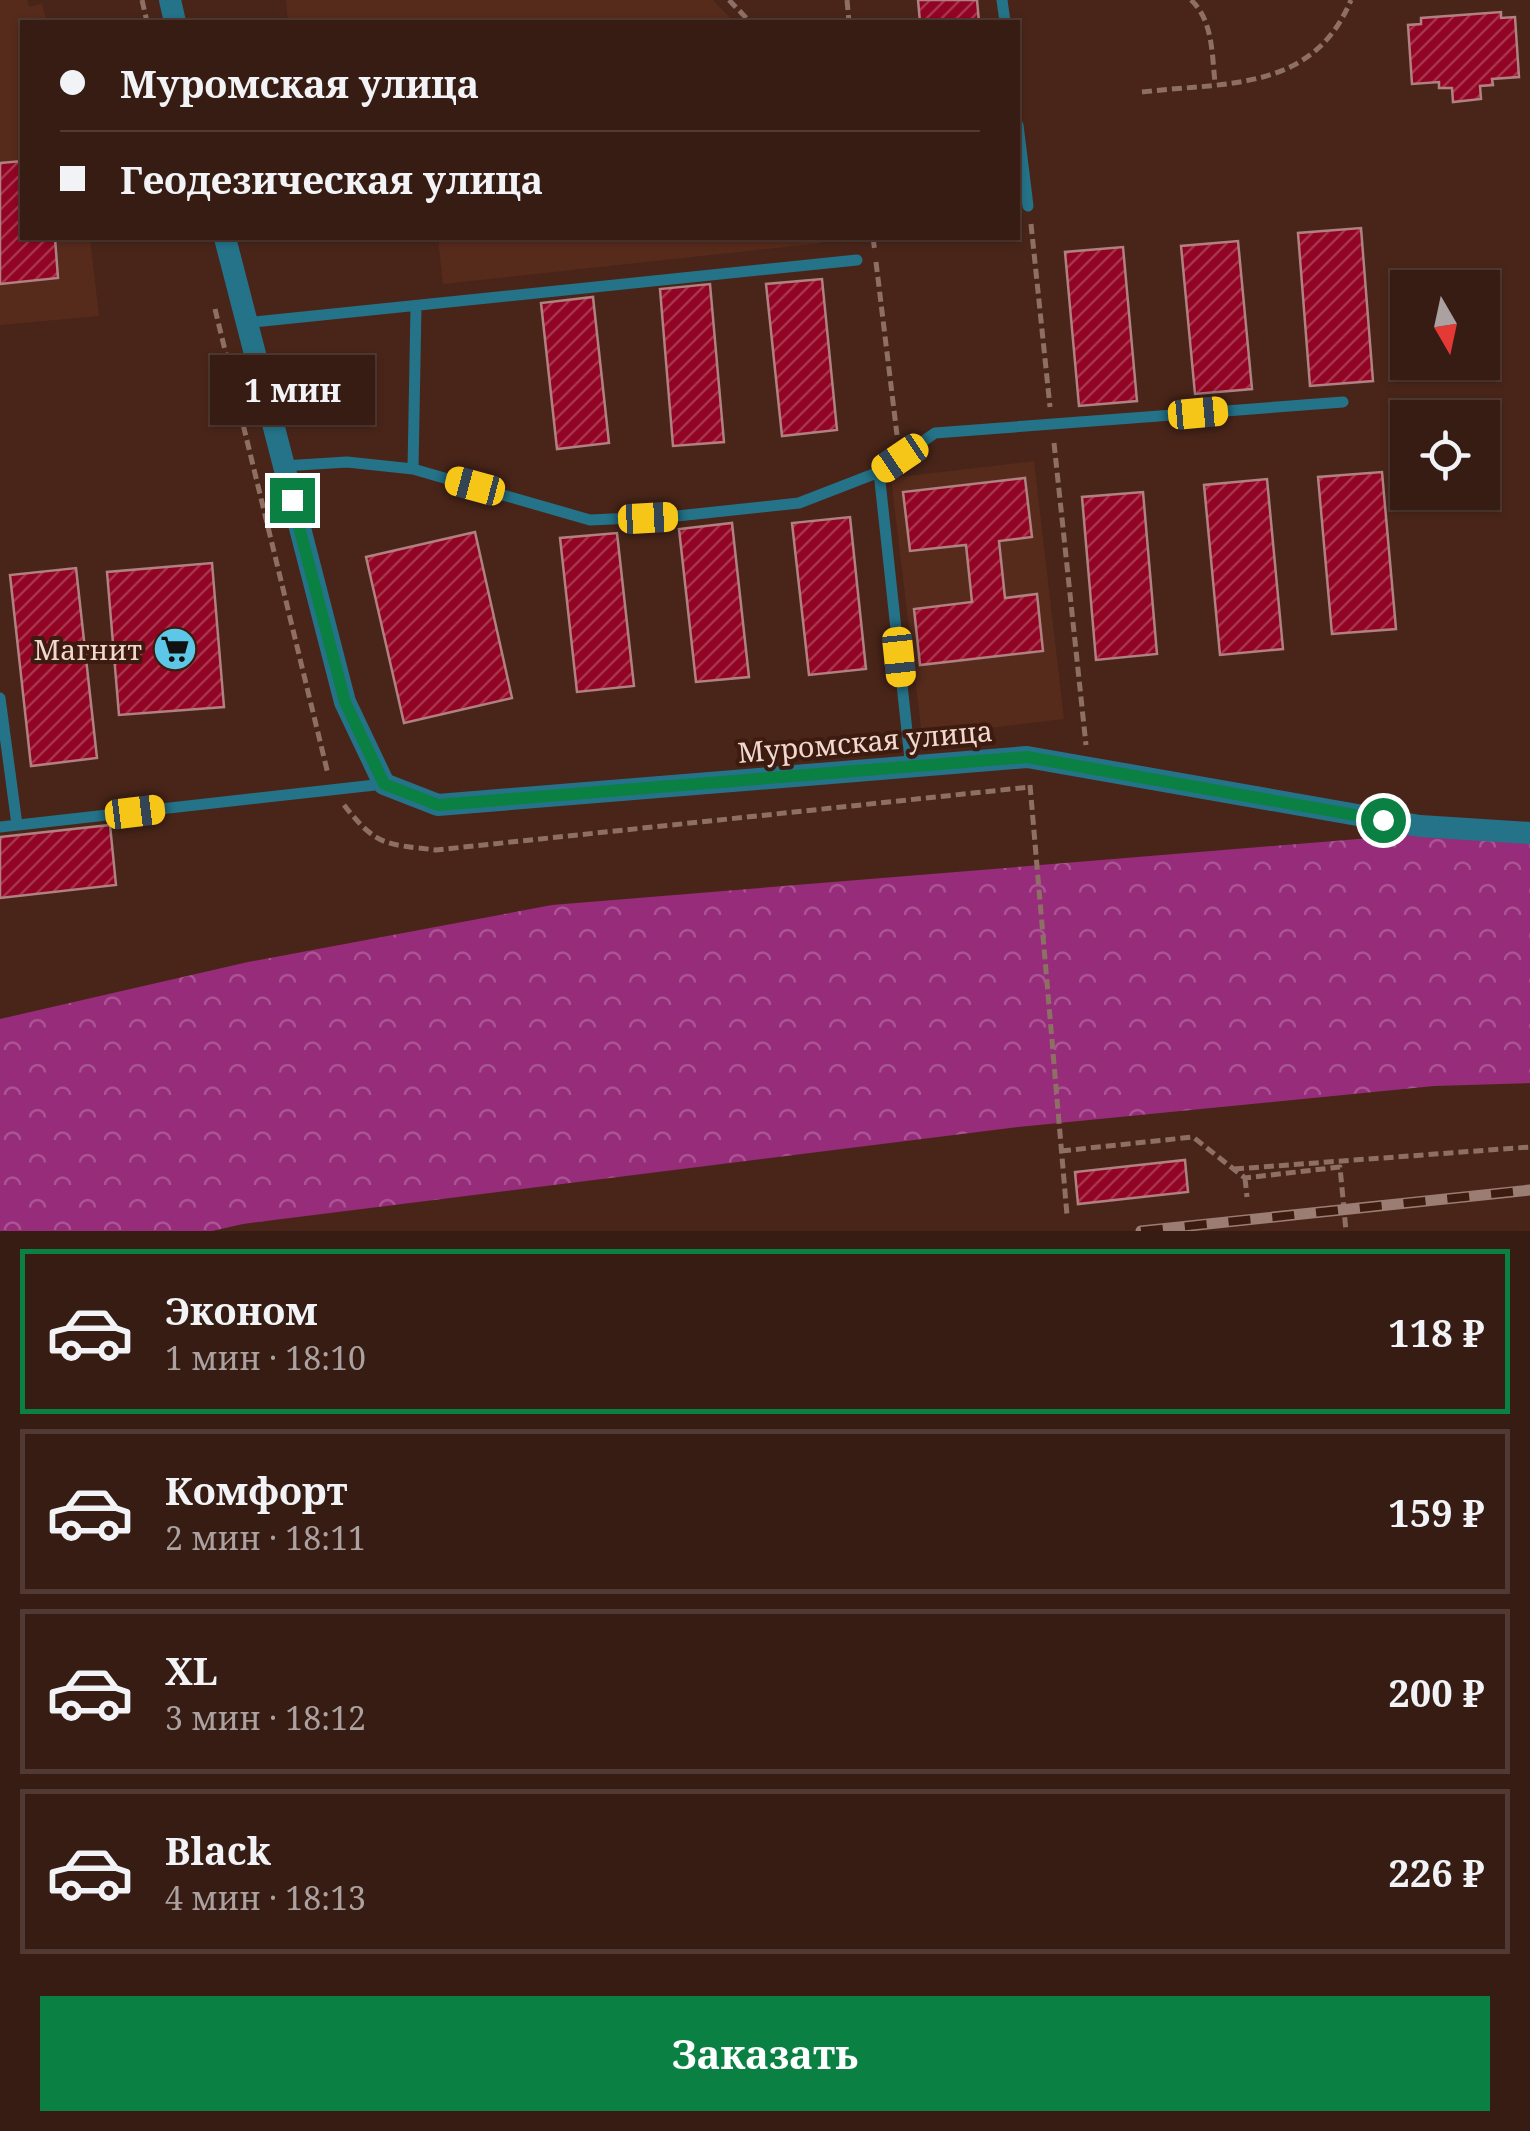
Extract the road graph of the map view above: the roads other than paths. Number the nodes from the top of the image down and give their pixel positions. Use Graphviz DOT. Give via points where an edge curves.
graph roads {
  1 [pos="1020,141"];
  2 [pos="1028,206"];
  3 [pos="225,240"];
  4 [pos="857,260"];
  5 [pos="416,306"];
  6 [pos="245,323"];
  7 [pos="1343,402"];
  8 [pos="283,466"];
  9 [pos="413,469"];
  10 [pos="879,472"];
  11 [pos="0,698"];
  12 [pos="910,768"];
  13 [pos="384,784"];
  14 [pos="17,825"];
  15 [pos="0,827"];
  16 [pos="1530,833"];
  1 -- 2 [label="lane"];
  3 -- 6 [label="street"];
  4 -- 5 [label="lane"];
  5 -- 6 [label="lane"];
  5 -- 9 [label="lane"];
  6 -- 8 [label="street"];
  7 -- 10 [label="lane" via="936,434"];
  8 -- 9 [label="lane" via="347,462"];
  8 -- 13 [label="street" via="345,702"];
  9 -- 10 [label="lane" via="590,520 800,503"];
  10 -- 12 [label="lane"];
  11 -- 14 [label="lane"];
  12 -- 13 [label="street, Муромская улица" via="438,805"];
  12 -- 16 [label="street, Муромская улица" via="1027,757 1420,826"];
  13 -- 14 [label="lane"];
  14 -- 15 [label="lane"];
}
